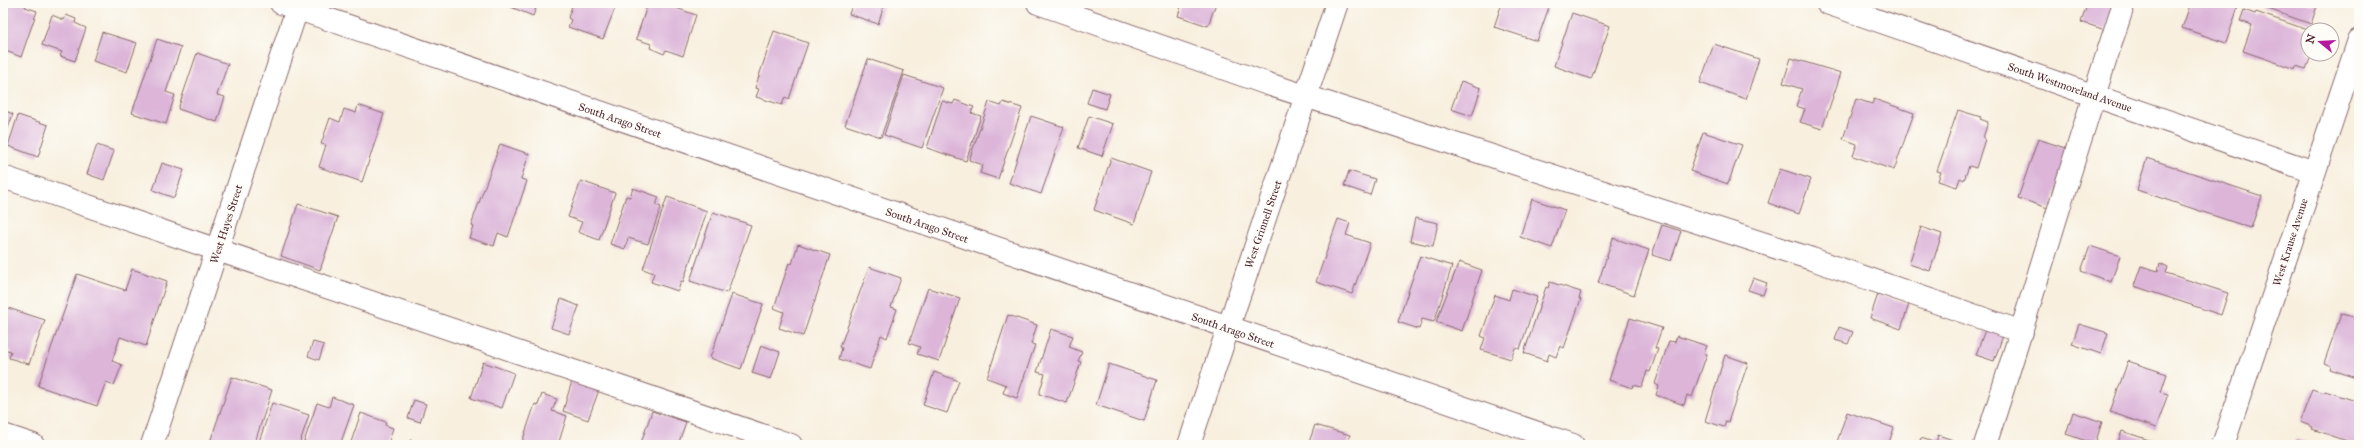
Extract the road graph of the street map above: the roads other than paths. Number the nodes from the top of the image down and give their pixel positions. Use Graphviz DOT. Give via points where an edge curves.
graph roads {
  1 [pos="1038,3"];
  2 [pos="1337,3"];
  3 [pos="1826,3"];
  4 [pos="2124,3"];
  5 [pos="293,5"];
  6 [pos="2359,40"];
  7 [pos="1307,94"];
  8 [pos="2093,95"];
  9 [pos="2314,172"];
  10 [pos="3,177"];
  11 [pos="217,251"];
  12 [pos="1228,328"];
  13 [pos="2022,332"];
  14 [pos="3,435"];
  15 [pos="33,445"];
  16 [pos="152,445"];
  17 [pos="791,445"];
  18 [pos="1189,445"];
  19 [pos="1573,445"];
  20 [pos="1985,445"];
  21 [pos="2223,445"];
  1 -- 7 [label="street" via="1261,81"];
  2 -- 7 [label="street, West Grinnell Street"];
  3 -- 8 [label="street, South Westmoreland Avenue"];
  4 -- 8 [label="street"];
  5 -- 11 [label="street, West Hayes Street"];
  5 -- 12 [label="street, South Arago Street"];
  6 -- 9 [label="street, West Krause Avenue"];
  7 -- 12 [label="street, West Grinnell Street"];
  7 -- 13 [label="street" via="1805,257"];
  8 -- 9 [label="street, South Westmoreland Avenue"];
  8 -- 13 [label="street"];
  9 -- 21 [label="street, West Krause Avenue"];
  10 -- 11 [label="street"];
  11 -- 16 [label="street, West Hayes Street"];
  11 -- 17 [label="street"];
  12 -- 18 [label="street, West Grinnell Street"];
  12 -- 19 [label="street, South Arago Street"];
  13 -- 20 [label="street"];
  14 -- 15 [label="street"];
}
